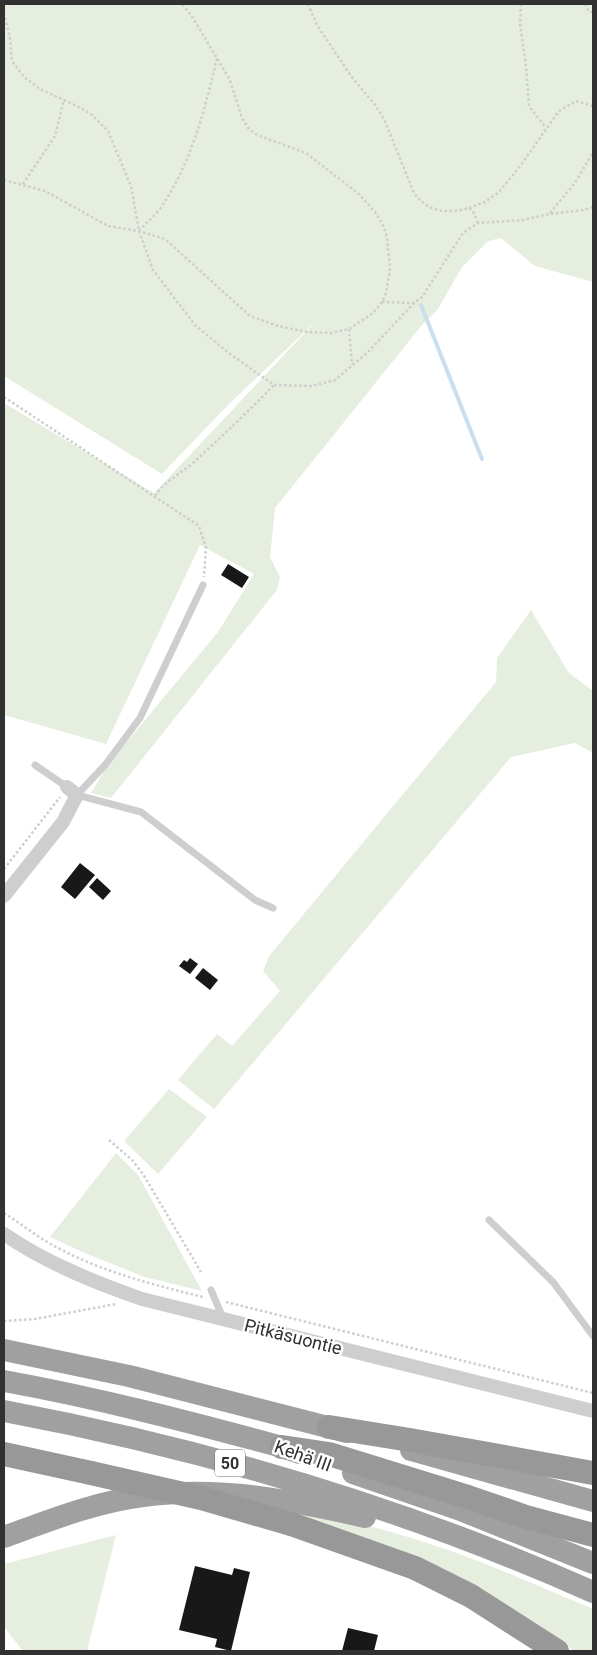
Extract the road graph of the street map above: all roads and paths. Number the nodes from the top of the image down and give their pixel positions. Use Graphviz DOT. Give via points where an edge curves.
graph roads {
  1 [pos="182,4"];
  2 [pos="308,4"];
  3 [pos="521,4"];
  4 [pos="584,4"];
  5 [pos="4,13"];
  6 [pos="593,13"];
  7 [pos="217,58"];
  8 [pos="64,99"];
  9 [pos="593,106"];
  10 [pos="546,128"];
  11 [pos="593,152"];
  12 [pos="4,180"];
  13 [pos="24,184"];
  14 [pos="593,207"];
  15 [pos="469,208"];
  16 [pos="549,214"];
  17 [pos="478,223"];
  18 [pos="139,231"];
  19 [pos="382,302"];
  20 [pos="414,303"];
  21 [pos="349,329"];
  22 [pos="352,366"];
  23 [pos="274,385"];
  24 [pos="4,398"];
  25 [pos="155,496"];
  26 [pos="203,585"];
  27 [pos="35,765"];
  28 [pos="72,791"];
  29 [pos="4,869"];
  30 [pos="4,896"];
  31 [pos="273,908"];
  32 [pos="109,1140"];
  33 [pos="4,1213"];
  34 [pos="489,1220"];
  35 [pos="4,1234"];
  36 [pos="202,1272"];
  37 [pos="210,1290"];
  38 [pos="142,1299"];
  39 [pos="215,1300"];
  40 [pos="224,1320"];
  41 [pos="4,1321"];
  42 [pos="593,1336"];
  43 [pos="4,1350"];
  44 [pos="4,1381"];
  45 [pos="593,1392"];
  46 [pos="4,1411"];
  47 [pos="593,1411"];
  48 [pos="329,1427"];
  49 [pos="282,1447"];
  50 [pos="4,1454"];
  51 [pos="593,1473"];
  52 [pos="593,1501"];
  53 [pos="452,1534"];
  54 [pos="593,1534"];
  55 [pos="4,1537"];
  56 [pos="593,1563"];
  57 [pos="593,1592"];
  58 [pos="549,1648"];
  1 -- 7 [label="path"];
  2 -- 15 [label="path" via="317,25 384,119 421,203 454,212"];
  3 -- 10 [label="path" via="528,106"];
  4 -- 6 [label="path"];
  5 -- 8 [label="path" via="16,68 40,89"];
  7 -- 18 [label="path" via="206,108 187,162 162,207"];
  7 -- 19 [label="path" via="230,80 248,128 257,135 306,153 359,194 375,212 387,237 390,254 389,283"];
  8 -- 13 [label="path" via="55,136"];
  8 -- 18 [label="path" via="92,115 108,131 131,186"];
  9 -- 10 [label="path" via="576,101 559,111"];
  10 -- 15 [label="path" via="499,192"];
  11 -- 16 [label="path" via="575,183"];
  12 -- 13 [label="path"];
  13 -- 18 [label="path" via="51,194 108,226"];
  14 -- 16 [label="path"];
  15 -- 17 [label="path"];
  16 -- 17 [label="path" via="523,220"];
  17 -- 20 [label="path" via="463,233 422,297"];
  18 -- 21 [label="path" via="165,239 250,316 307,332 331,333"];
  18 -- 23 [label="path" via="153,270 195,325"];
  19 -- 20 [label="path"];
  19 -- 21 [label="path" via="373,313"];
  20 -- 22 [label="path"];
  21 -- 22 [label="path"];
  22 -- 23 [label="path" via="335,380 312,386"];
  23 -- 25 [label="path" via="192,463 162,484"];
  24 -- 25 [label="path"];
  25 -- 26 [label="path" via="199,526 206,548"];
  26 -- 28 [label="lane" via="140,718 105,765"];
  27 -- 28 [label="lane"];
  28 -- 29 [label="path"];
  28 -- 30 [label="street" via="63,822"];
  28 -- 31 [label="lane" via="141,812 255,900"];
  32 -- 36 [label="path" via="143,1174"];
  33 -- 39 [label="path" via="61,1250 102,1267 147,1283"];
  34 -- 42 [label="lane" via="553,1282"];
  35 -- 38 [label="street, Pitkäsuontie" via="81,1277"];
  37 -- 39 [label="lane"];
  38 -- 40 [label="street, Pitkäsuontie"];
  38 -- 41 [label="path" via="35,1319"];
  39 -- 40 [label="lane"];
  39 -- 45 [label="path"];
  40 -- 47 [label="street, Pitkäsuontie"];
  43 -- 48 [label="highway" via="129,1376"];
  44 -- 49 [label="highway, Kehä III / 50" via="158,1414"];
  46 -- 53 [label="highway, Kehä III / 50" via="145,1441 289,1479"];
  48 -- 51 [label="highway"];
  48 -- 52 [label="highway"];
  49 -- 54 [label="highway" via="329,1454 526,1517"];
  49 -- 56 [label="highway, Kehä III / 50" via="458,1509"];
  50 -- 58 [label="highway, bridge" via="201,1498 291,1524 415,1568 471,1596"];
  53 -- 55 [label="highway" via="285,1500 219,1492 151,1495 123,1500 50,1520"];
  53 -- 57 [label="highway, Kehä III / 50"];
}
